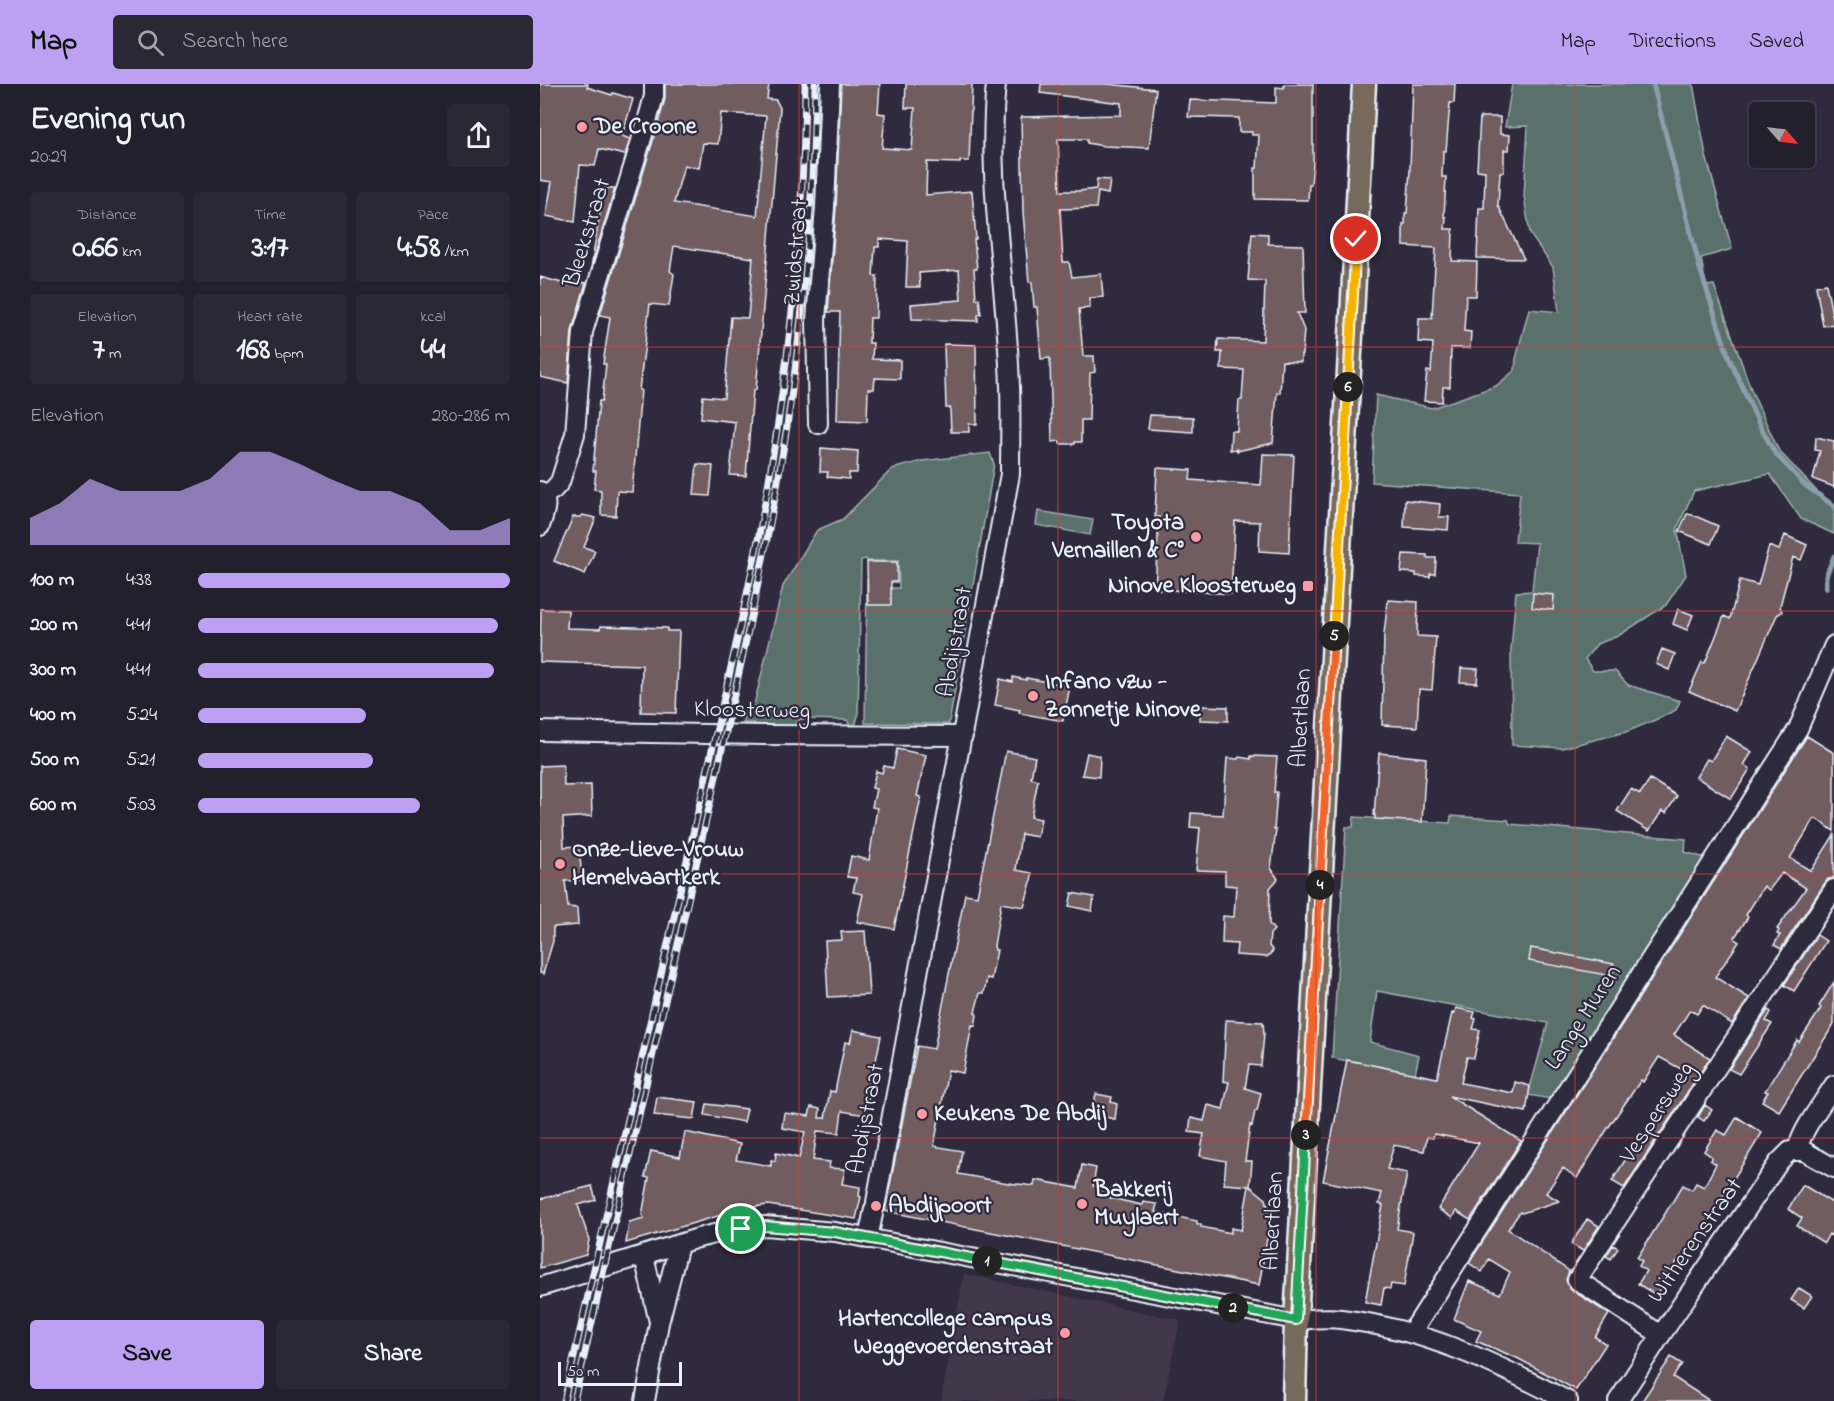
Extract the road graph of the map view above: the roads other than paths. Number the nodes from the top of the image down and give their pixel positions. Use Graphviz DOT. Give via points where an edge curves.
graph roads {
  1 [pos="654,84"];
  2 [pos="830,84"];
  3 [pos="996,84"];
  4 [pos="1364,84"];
  5 [pos="818,424"];
  6 [pos="542,493"];
  7 [pos="540,526"];
  8 [pos="1834,645"];
  9 [pos="540,731"];
  10 [pos="963,736"];
  11 [pos="1834,889"];
  12 [pos="1834,1085"];
  13 [pos="1797,1150"];
  14 [pos="1834,1168"];
  15 [pos="868,1239"];
  16 [pos="679,1245"];
  17 [pos="644,1256"];
  18 [pos="540,1287"];
  19 [pos="1296,1320"];
  20 [pos="659,1323"];
  21 [pos="1412,1332"];
  22 [pos="1661,1335"];
  23 [pos="645,1401"];
  24 [pos="1294,1401"];
  25 [pos="1568,1401"];
  26 [pos="1618,1401"];
  1 -- 6 [label="street, Bleekstraat" via="648,118 583,332 575,434 560,482 553,490"];
  2 -- 5 [label="street, Zuidstraat" via="816,320"];
  3 -- 10 [label="street, Abdijstraat" via="996,216 1011,386 1010,474"];
  4 -- 19 [label="main road, Albertlaan"];
  6 -- 7 [label="street" via="547,508"];
  8 -- 21 [label="street, Lange Muren" via="1798,729"];
  9 -- 10 [label="street, Kloosterweg"];
  10 -- 15 [label="street, Abdijstraat"];
  11 -- 22 [label="street, Vespersweg" via="1577,1280"];
  12 -- 13 [label="street"];
  13 -- 14 [label="street"];
  13 -- 22 [label="street, Witherenstraat" via="1790,1151 1779,1162"];
  15 -- 16 [label="street" via="765,1226 731,1230"];
  15 -- 19 [label="street"];
  16 -- 17 [label="street"];
  16 -- 20 [label="street"];
  17 -- 18 [label="street"];
  17 -- 20 [label="street"];
  19 -- 21 [label="street" via="1340,1319"];
  19 -- 24 [label="main road, Albertlaan"];
  20 -- 23 [label="street"];
  21 -- 25 [label="street" via="1459,1348"];
  22 -- 26 [label="street, Witherenstraat"];
}
